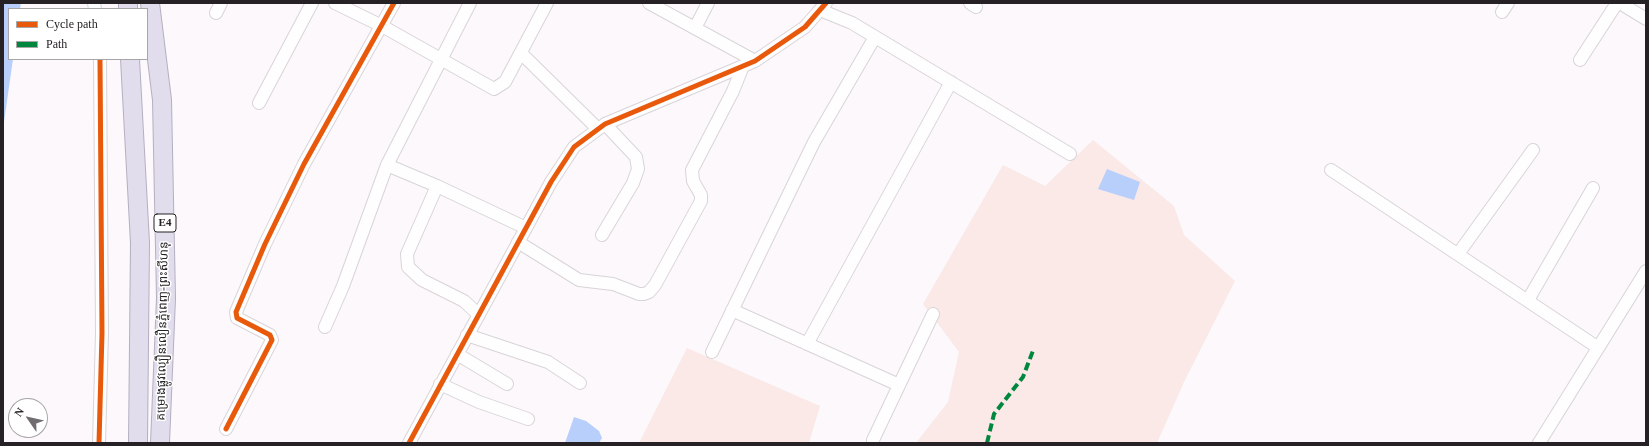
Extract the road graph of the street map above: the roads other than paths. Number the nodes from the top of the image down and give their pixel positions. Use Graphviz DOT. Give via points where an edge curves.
graph roads {
  1 [pos="150,3"];
  2 [pos="312,3"];
  3 [pos="335,3"];
  4 [pos="394,3"];
  5 [pos="470,3"];
  6 [pos="547,3"];
  7 [pos="649,3"];
  8 [pos="708,3"];
  9 [pos="1619,3"];
  10 [pos="823,6"];
  11 [pos="1646,19"];
  12 [pos="382,26"];
  13 [pos="695,28"];
  14 [pos="875,37"];
  15 [pos="521,53"];
  16 [pos="441,58"];
  17 [pos="100,60"];
  18 [pos="130,60"];
  19 [pos="1580,60"];
  20 [pos="755,61"];
  21 [pos="743,66"];
  22 [pos="951,82"];
  23 [pos="259,103"];
  24 [pos="602,127"];
  25 [pos="1533,150"];
  26 [pos="1070,154"];
  27 [pos="388,165"];
  28 [pos="1331,170"];
  29 [pos="437,186"];
  30 [pos="1593,188"];
  31 [pos="526,228"];
  32 [pos="602,235"];
  33 [pos="518,242"];
  34 [pos="1458,254"];
  35 [pos="1646,271"];
  36 [pos="1528,300"];
  37 [pos="732,310"];
  38 [pos="933,314"];
  39 [pos="479,315"];
  40 [pos="325,327"];
  41 [pos="467,335"];
  42 [pos="807,344"];
  43 [pos="1598,347"];
  44 [pos="712,352"];
  45 [pos="457,354"];
  46 [pos="580,383"];
  47 [pos="440,384"];
  48 [pos="507,384"];
  49 [pos="899,385"];
  50 [pos="528,419"];
  51 [pos="226,430"];
  52 [pos="873,440"];
  53 [pos="99,443"];
  54 [pos="138,443"];
  55 [pos="160,443"];
  56 [pos="409,443"];
  57 [pos="1539,443"];
  1 -- 55 [label="highway, គម្រោងផ្លូវល្បឿនលឿនភ្នំពេញ-ព្រះសីហនុ / E4" via="162,100 166,298"];
  2 -- 23 [label="street"];
  3 -- 12 [label="street"];
  4 -- 12 [label="street"];
  5 -- 16 [label="street"];
  6 -- 15 [label="street"];
  7 -- 13 [label="street"];
  8 -- 13 [label="street"];
  9 -- 11 [label="street"];
  9 -- 19 [label="street"];
  10 -- 14 [label="street"];
  10 -- 20 [label="street" via="805,27"];
  12 -- 16 [label="street"];
  12 -- 51 [label="street" via="304,164 265,244 236,312 237,318 270,335 272,340"];
  13 -- 20 [label="street"];
  14 -- 22 [label="street"];
  14 -- 37 [label="street" via="814,142"];
  15 -- 16 [label="street" via="505,82 494,89"];
  15 -- 24 [label="street"];
  16 -- 27 [label="street"];
  17 -- 53 [label="street" via="102,332"];
  18 -- 54 [label="highway, គម្រោងផ្លូវល្បឿនលឿនភ្នំពេញ-ព្រះសីហនុ / E4" via="140,243"];
  20 -- 21 [label="street"];
  21 -- 24 [label="street"];
  21 -- 33 [label="street" via="733,91 692,170 693,181 701,200 649,292 639,294 613,284 579,280"];
  22 -- 26 [label="street"];
  22 -- 42 [label="street"];
  24 -- 31 [label="street" via="574,147 550,182"];
  24 -- 32 [label="street" via="636,157 638,169 633,183"];
  25 -- 34 [label="street"];
  27 -- 29 [label="street"];
  27 -- 40 [label="street"];
  28 -- 34 [label="street"];
  29 -- 31 [label="street"];
  29 -- 39 [label="street" via="407,254 408,267 422,280 464,301"];
  30 -- 36 [label="street"];
  31 -- 33 [label="street"];
  33 -- 39 [label="street"];
  34 -- 36 [label="street"];
  35 -- 43 [label="street"];
  36 -- 43 [label="street"];
  37 -- 42 [label="street"];
  37 -- 44 [label="street"];
  38 -- 49 [label="street"];
  39 -- 41 [label="street"];
  41 -- 45 [label="street"];
  41 -- 46 [label="street" via="548,362"];
  42 -- 49 [label="street"];
  43 -- 57 [label="street"];
  45 -- 47 [label="street"];
  45 -- 48 [label="street"];
  47 -- 50 [label="street" via="479,402"];
  47 -- 56 [label="street"];
  49 -- 52 [label="street"];
}
